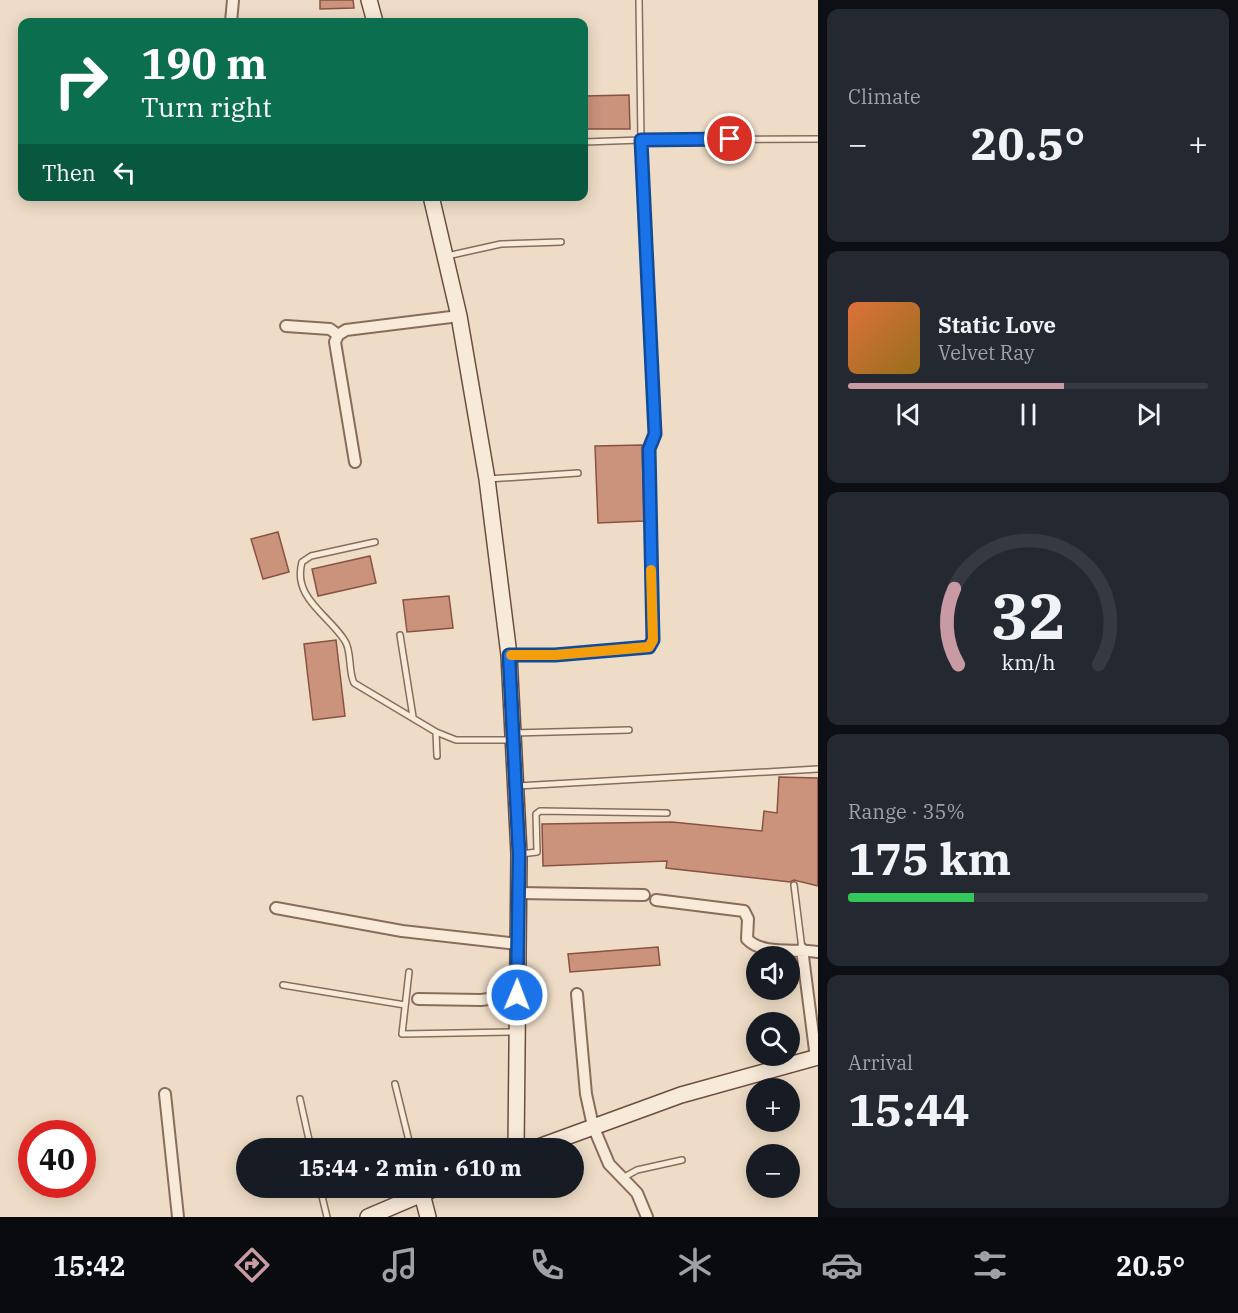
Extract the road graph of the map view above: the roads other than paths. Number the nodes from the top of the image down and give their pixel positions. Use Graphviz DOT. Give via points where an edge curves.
graph roads {
  1 [pos="233,0"];
  2 [pos="369,0"];
  3 [pos="639,0"];
  4 [pos="231,18"];
  5 [pos="374,18"];
  6 [pos="818,139"];
  7 [pos="641,140"];
  8 [pos="588,142"];
  9 [pos="432,201"];
  10 [pos="561,242"];
  11 [pos="446,257"];
  12 [pos="459,316"];
  13 [pos="286,326"];
  14 [pos="338,335"];
  15 [pos="355,462"];
  16 [pos="578,473"];
  17 [pos="486,479"];
  18 [pos="375,542"];
  19 [pos="400,635"];
  20 [pos="509,655"];
  21 [pos="413,717"];
  22 [pos="629,730"];
  23 [pos="436,732"];
  24 [pos="512,737"];
  25 [pos="437,756"];
  26 [pos="818,769"];
  27 [pos="515,786"];
  28 [pos="667,813"];
  29 [pos="519,854"];
  30 [pos="794,885"];
  31 [pos="518,893"];
  32 [pos="644,895"];
  33 [pos="656,900"];
  34 [pos="276,908"];
  35 [pos="518,944"];
  36 [pos="802,949"];
  37 [pos="818,952"];
  38 [pos="409,972"];
  39 [pos="284,985"];
  40 [pos="577,994"];
  41 [pos="517,995"];
  42 [pos="418,999"];
  43 [pos="405,1005"];
  44 [pos="517,1032"];
  45 [pos="817,1057"];
  46 [pos="395,1084"];
  47 [pos="165,1094"];
  48 [pos="300,1099"];
  49 [pos="593,1126"];
  50 [pos="309,1138"];
  51 [pos="408,1138"];
  52 [pos="516,1138"];
  53 [pos="562,1138"];
  54 [pos="682,1160"];
  55 [pos="621,1179"];
  56 [pos="322,1198"];
  57 [pos="409,1198"];
  58 [pos="427,1198"];
  59 [pos="178,1217"];
  60 [pos="327,1217"];
  61 [pos="368,1217"];
  62 [pos="428,1217"];
  63 [pos="647,1217"];
  1 -- 4 [label="street"];
  2 -- 5 [label="street"];
  3 -- 7 [label="lane"];
  6 -- 7 [label="lane"];
  7 -- 8 [label="lane"];
  7 -- 20 [label="lane" via="655,434 649,449 653,640 649,647"];
  9 -- 11 [label="street"];
  10 -- 11 [label="lane" via="501,244"];
  11 -- 12 [label="street"];
  12 -- 14 [label="street" via="346,330"];
  12 -- 17 [label="street"];
  13 -- 14 [label="street" via="330,329"];
  14 -- 15 [label="street" via="335,342"];
  16 -- 17 [label="lane"];
  17 -- 20 [label="street"];
  18 -- 21 [label="lane" via="310,556 302,562 302,589 346,643 354,683"];
  19 -- 21 [label="lane"];
  20 -- 24 [label="street"];
  21 -- 23 [label="lane"];
  22 -- 24 [label="lane"];
  23 -- 24 [label="lane" via="456,740"];
  23 -- 25 [label="lane"];
  24 -- 27 [label="street"];
  26 -- 27 [label="lane"];
  27 -- 29 [label="street"];
  28 -- 29 [label="lane" via="540,811 536,814 537,852"];
  29 -- 31 [label="street"];
  30 -- 36 [label="lane"];
  31 -- 32 [label="street"];
  31 -- 35 [label="street"];
  33 -- 36 [label="street" via="744,911 748,919 747,939 753,946"];
  34 -- 35 [label="street" via="445,937"];
  35 -- 41 [label="street"];
  36 -- 37 [label="street"];
  36 -- 45 [label="street"];
  38 -- 43 [label="lane"];
  39 -- 43 [label="lane"];
  40 -- 49 [label="street" via="586,1094"];
  41 -- 42 [label="street" via="481,1000"];
  41 -- 44 [label="street"];
  43 -- 44 [label="lane" via="402,1034"];
  44 -- 52 [label="street"];
  45 -- 49 [label="street" via="681,1095"];
  46 -- 51 [label="lane"];
  47 -- 59 [label="street"];
  48 -- 50 [label="lane"];
  49 -- 53 [label="street"];
  49 -- 55 [label="street" via="609,1164"];
  54 -- 55 [label="lane" via="637,1170"];
  55 -- 63 [label="street" via="637,1193"];
  56 -- 60 [label="lane"];
  57 -- 61 [label="street"];
  58 -- 62 [label="street"];
}
